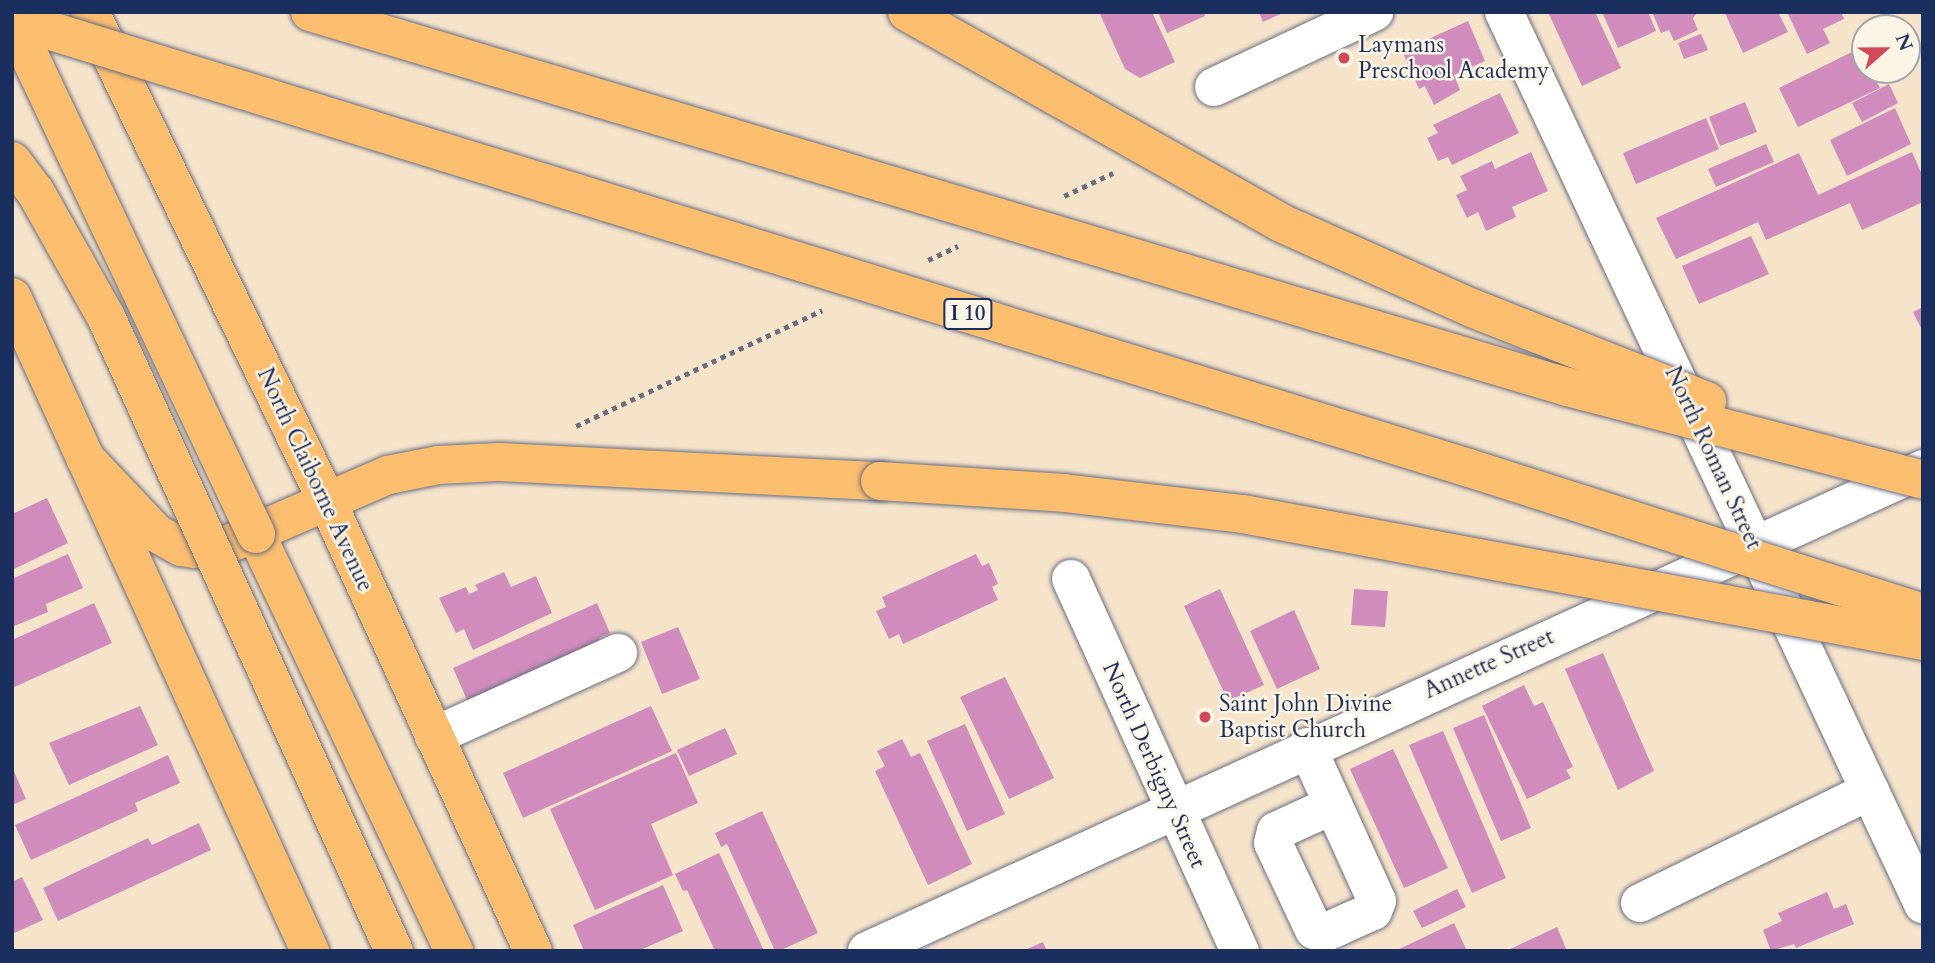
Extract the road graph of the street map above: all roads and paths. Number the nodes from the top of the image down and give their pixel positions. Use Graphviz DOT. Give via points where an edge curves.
graph roads {
  1 [pos="90,12"];
  2 [pos="310,12"];
  3 [pos="907,12"];
  4 [pos="1374,12"];
  5 [pos="1504,12"];
  6 [pos="12,19"];
  7 [pos="1214,87"];
  8 [pos="12,161"];
  9 [pos="12,297"];
  10 [pos="1842,456"];
  11 [pos="85,458"];
  12 [pos="1923,469"];
  13 [pos="1923,480"];
  14 [pos="326,499"];
  15 [pos="1753,543"];
  16 [pos="1071,579"];
  17 [pos="1923,613"];
  18 [pos="1923,641"];
  19 [pos="618,653"];
  20 [pos="434,736"];
  21 [pos="1307,747"];
  22 [pos="1870,791"];
  23 [pos="1333,805"];
  24 [pos="1172,808"];
  25 [pos="1640,903"];
  26 [pos="1923,904"];
  27 [pos="310,951"];
  28 [pos="394,951"];
  29 [pos="454,951"];
  30 [pos="533,951"];
  31 [pos="867,951"];
  32 [pos="1240,951"];
  1 -- 14 [label="main road, North Claiborne Avenue"];
  2 -- 10 [label="main road, bridge" via="1553,383"];
  3 -- 10 [label="main road, bridge" via="1293,228 1472,308"];
  4 -- 7 [label="street"];
  5 -- 15 [label="street, North Roman Street"];
  6 -- 17 [label="main road, I 10, bridge" via="1469,468"];
  6 -- 29 [label="main road, bridge"];
  8 -- 28 [label="main road, bridge" via="61,234 106,317"];
  9 -- 11 [label="main road"];
  10 -- 13 [label="main road, bridge"];
  11 -- 14 [label="main road" via="156,533 181,547 224,546"];
  11 -- 27 [label="main road"];
  12 -- 15 [label="street, Annette Street"];
  14 -- 18 [label="main road, bridge" via="388,475 438,464 499,462 1064,493 1243,514"];
  14 -- 20 [label="main road, North Claiborne Avenue"];
  15 -- 21 [label="street, Annette Street"];
  15 -- 22 [label="street, North Roman Street"];
  16 -- 24 [label="street, North Derbigny Street"];
  19 -- 20 [label="street"];
  20 -- 30 [label="main road, North Claiborne Avenue"];
  21 -- 23 [label="street"];
  21 -- 24 [label="street, Annette Street"];
  22 -- 25 [label="street"];
  22 -- 26 [label="street, North Roman Street"];
  24 -- 31 [label="street, Annette Street"];
  24 -- 32 [label="street, North Derbigny Street"];
}
